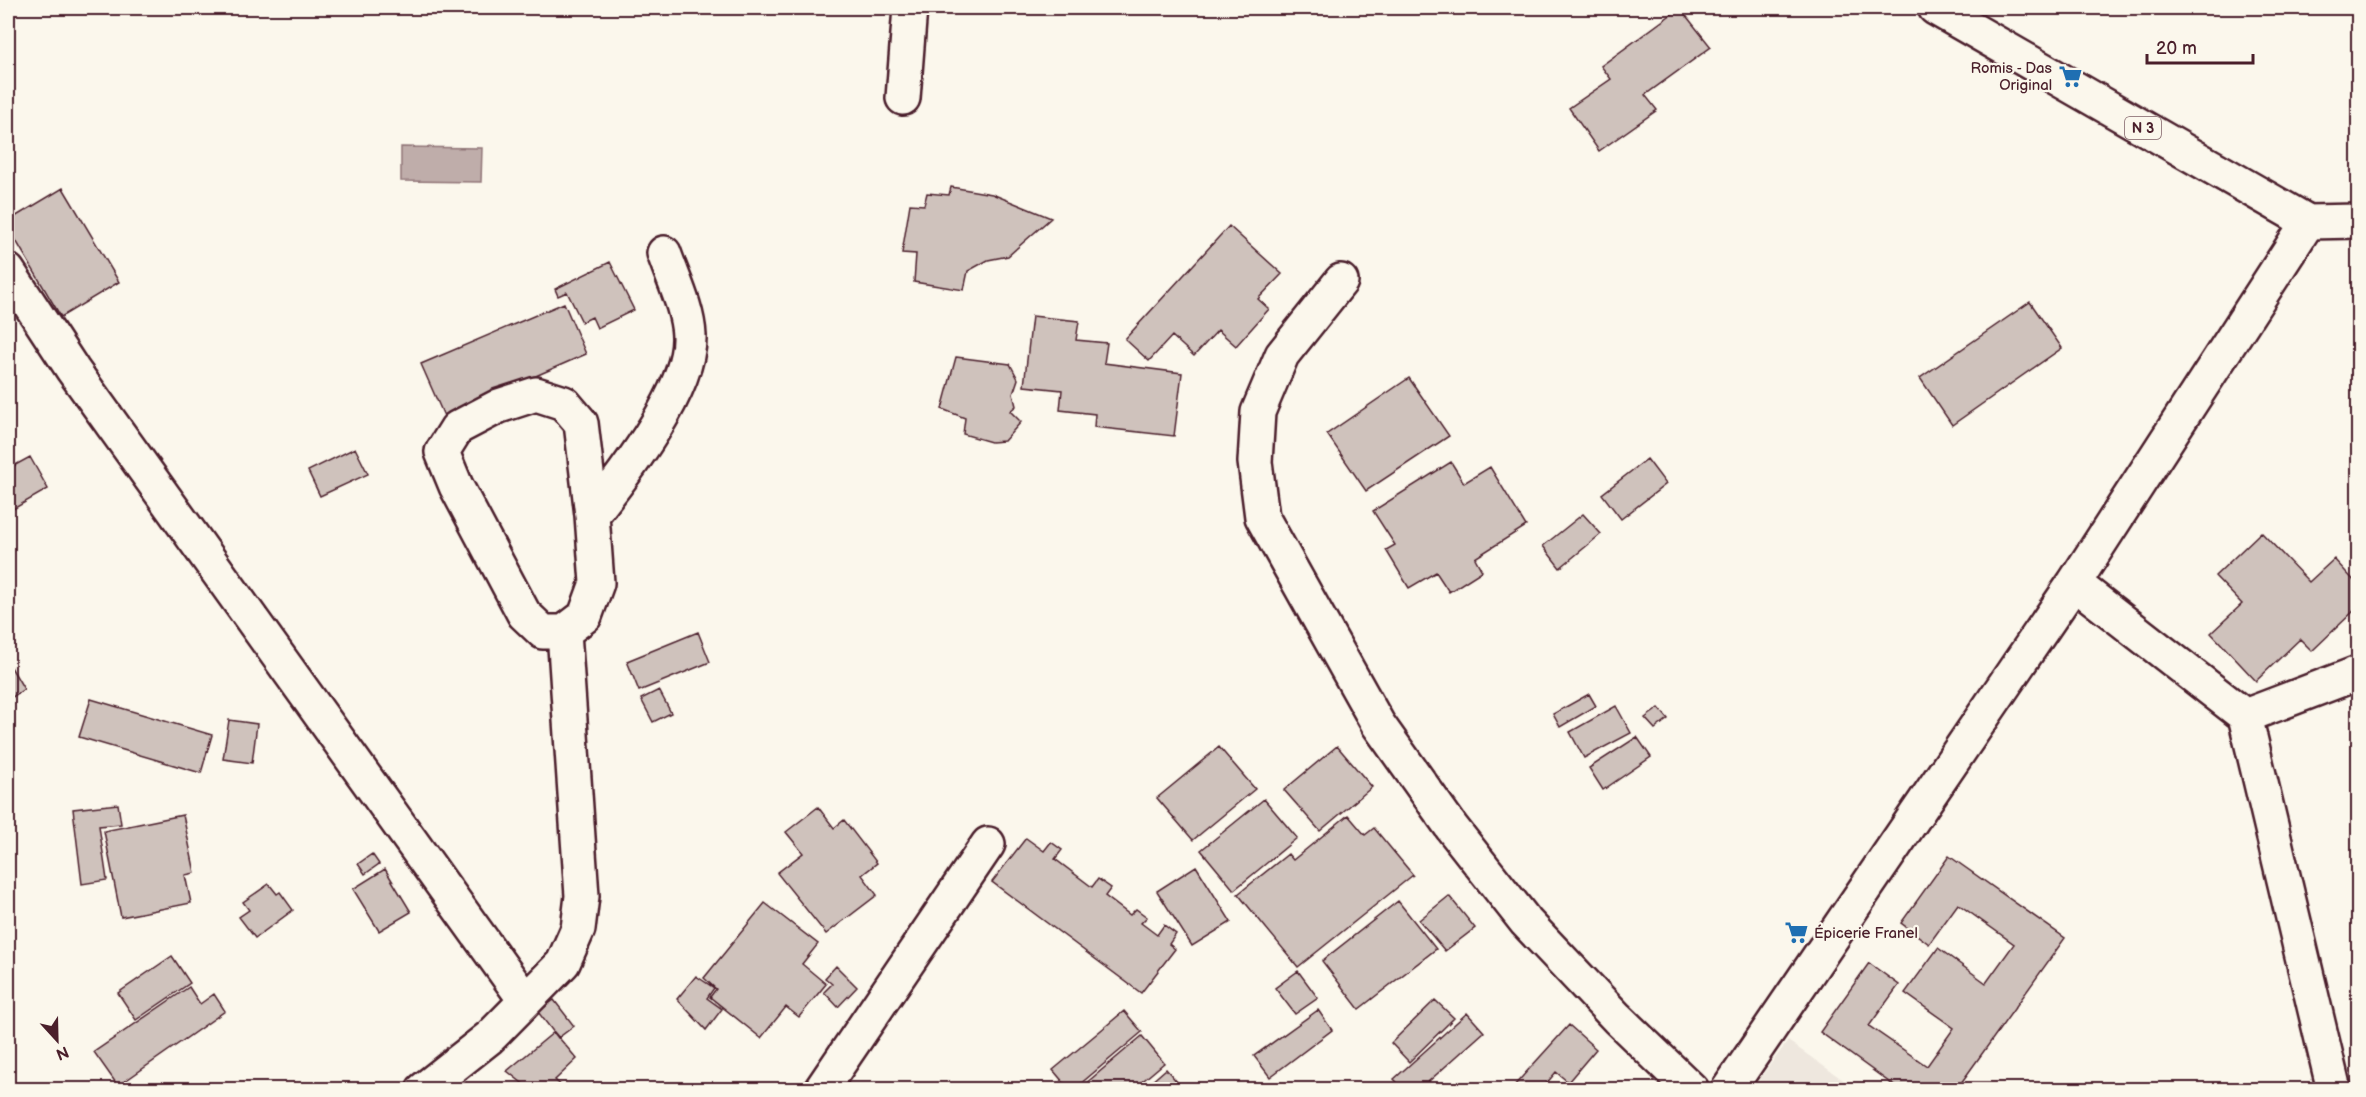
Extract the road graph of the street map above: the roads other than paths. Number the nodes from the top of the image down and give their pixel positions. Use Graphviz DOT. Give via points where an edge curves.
graph roads {
  1 [pos="910,8"];
  2 [pos="1935,8"];
  3 [pos="903,98"];
  4 [pos="2308,222"];
  5 [pos="2358,222"];
  6 [pos="664,253"];
  7 [pos="8,271"];
  8 [pos="1341,281"];
  9 [pos="592,515"];
  10 [pos="2074,583"];
  11 [pos="564,632"];
  12 [pos="2358,673"];
  13 [pos="2245,716"];
  14 [pos="988,844"];
  15 [pos="525,1000"];
  16 [pos="423,1089"];
  17 [pos="821,1089"];
  18 [pos="1692,1089"];
  19 [pos="1728,1089"];
  20 [pos="2334,1089"];
  1 -- 3 [label="main road"];
  2 -- 4 [label="main road, N 3"];
  4 -- 5 [label="main road, N 3"];
  4 -- 10 [label="main road"];
  6 -- 9 [label="main road" via="690,337 684,371 629,469"];
  7 -- 15 [label="main road" via="73,370"];
  8 -- 18 [label="main road" via="1282,355 1258,412 1255,462 1262,517 1378,724 1452,828 1526,922 1617,1018"];
  9 -- 11 [label="main road" via="597,584 585,616"];
  9 -- 11 [label="main road" via="581,423 564,403 536,394 499,406 457,428 442,452 524,614 543,632"];
  10 -- 13 [label="main road"];
  10 -- 19 [label="main road"];
  11 -- 15 [label="main road" via="582,896 578,929 563,963"];
  12 -- 13 [label="main road"];
  13 -- 20 [label="main road"];
  14 -- 17 [label="main road"];
  15 -- 16 [label="main road" via="490,1037"];
}
